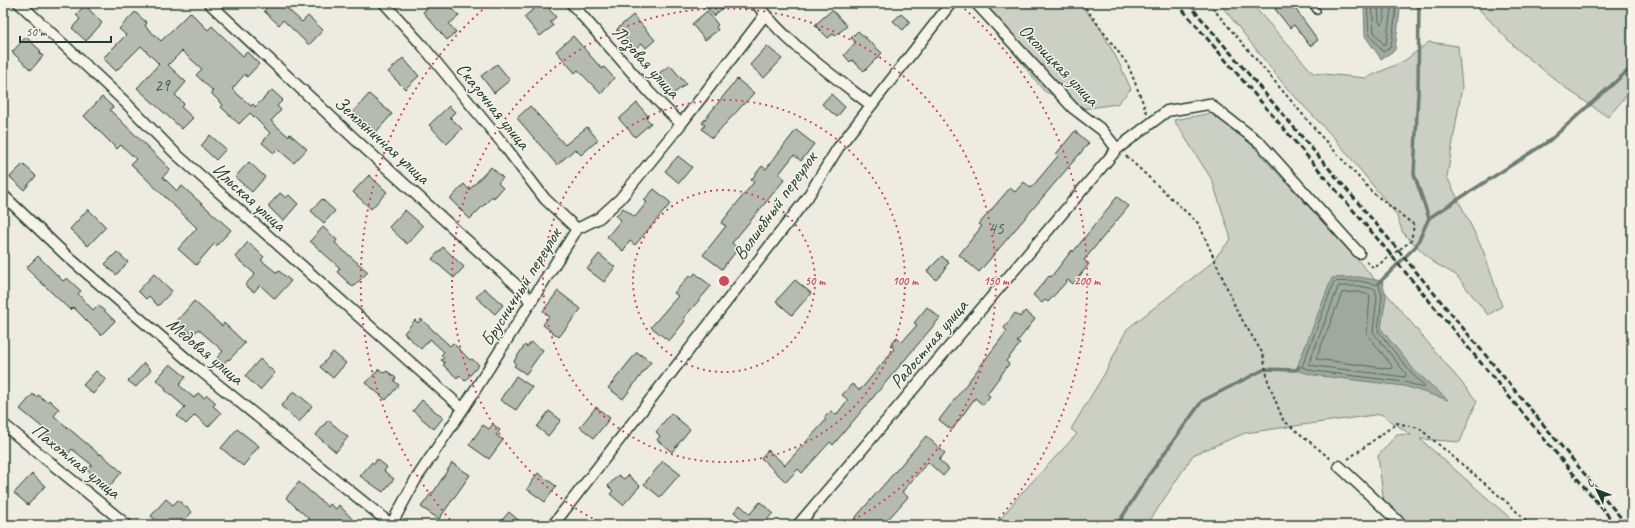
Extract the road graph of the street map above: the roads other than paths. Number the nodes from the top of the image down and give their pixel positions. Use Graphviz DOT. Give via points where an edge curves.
graph roads {
  1 [pos="19,3"];
  2 [pos="209,3"];
  3 [pos="384,3"];
  4 [pos="571,3"];
  5 [pos="756,3"];
  6 [pos="951,3"];
  7 [pos="976,3"];
  8 [pos="1311,3"];
  9 [pos="1318,11"];
  10 [pos="765,15"];
  11 [pos="871,105"];
  12 [pos="681,124"];
  13 [pos="1118,149"];
  14 [pos="3,195"];
  15 [pos="577,229"];
  16 [pos="1359,253"];
  17 [pos="531,303"];
  18 [pos="463,409"];
  19 [pos="3,424"];
  20 [pos="1339,466"];
  21 [pos="127,525"];
  22 [pos="392,525"];
  23 [pos="553,525"];
  24 [pos="798,525"];
  25 [pos="1402,525"];
  1 -- 18 [label="street, Ильская улица" via="186,163"];
  2 -- 17 [label="street, Земляничная улица" via="523,291"];
  3 -- 15 [label="street, Сказочная улица" via="422,45 545,199"];
  4 -- 12 [label="street, Лозовая улица" via="654,98"];
  5 -- 10 [label="street"];
  6 -- 11 [label="street, Волшебный переулок"];
  7 -- 13 [label="street, Околицкая улица" via="1073,108 1102,130"];
  8 -- 9 [label="lane"];
  10 -- 11 [label="street" via="805,53"];
  10 -- 12 [label="street, Брусничный переулок"];
  11 -- 23 [label="street, Волшебный переулок" via="838,148 807,198"];
  12 -- 15 [label="street, Брусничный переулок" via="620,199 599,218"];
  13 -- 16 [label="street, Радостная улица" via="1167,111 1209,104 1260,143"];
  13 -- 24 [label="street, Радостная улица"];
  14 -- 22 [label="street, Медовая улица" via="67,256 196,367"];
  15 -- 17 [label="street, Брусничный переулок"];
  17 -- 18 [label="street, Брусничный переулок"];
  18 -- 22 [label="street, Брусничный переулок" via="416,479"];
  19 -- 21 [label="street, Пахотная улица"];
  20 -- 25 [label="street"];
}
